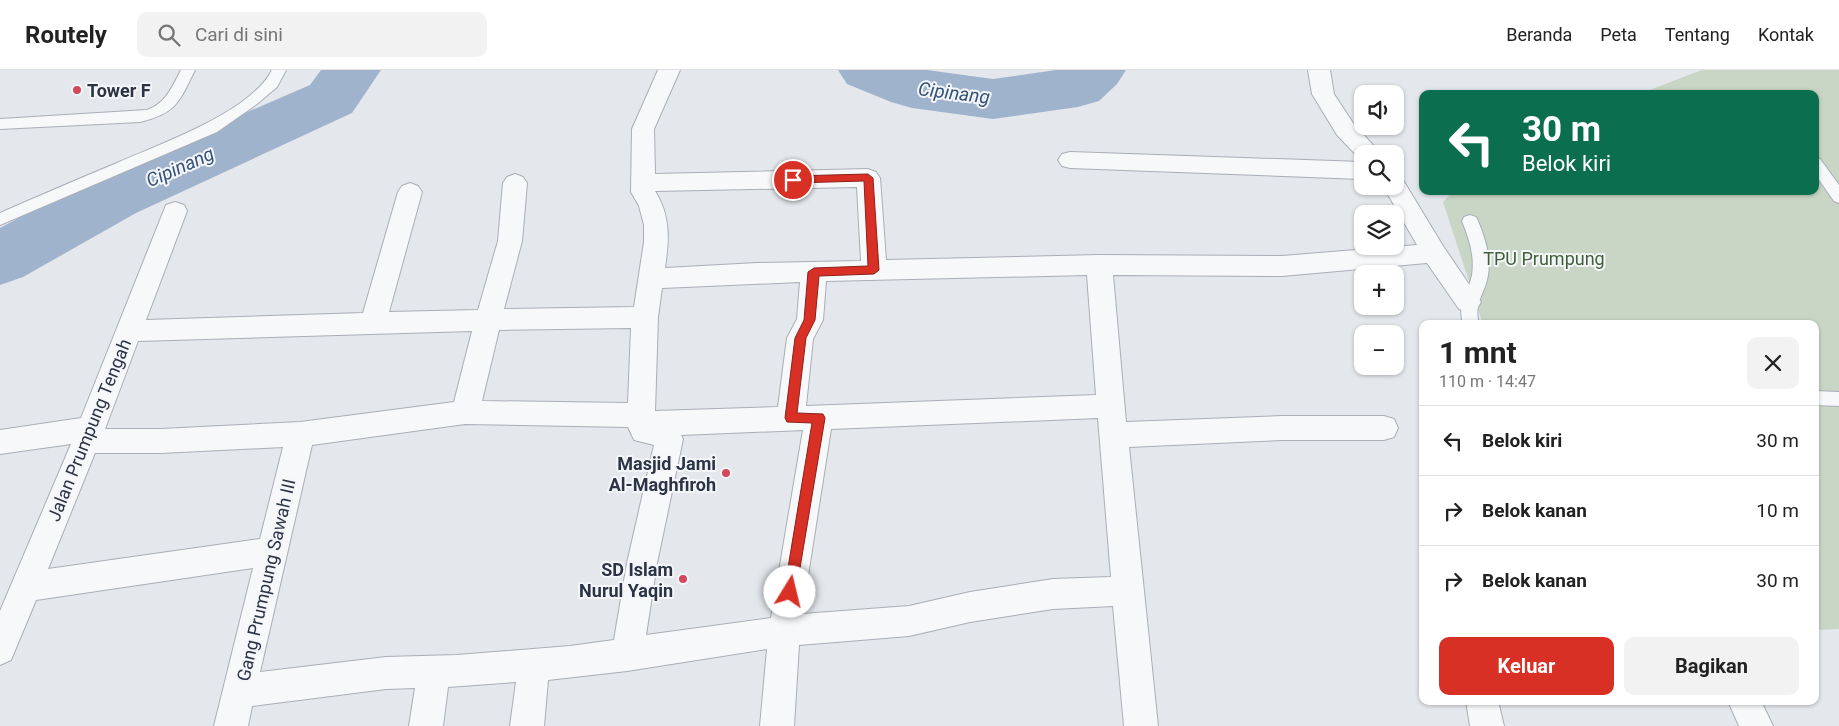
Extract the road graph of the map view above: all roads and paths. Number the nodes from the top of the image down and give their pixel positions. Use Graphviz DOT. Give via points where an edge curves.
graph roads {
  1 [pos="188,70"];
  2 [pos="279,70"];
  3 [pos="669,70"];
  4 [pos="1319,70"];
  5 [pos="0,124"];
  6 [pos="1360,145"];
  7 [pos="1070,160"];
  8 [pos="1819,169"];
  9 [pos="1354,171"];
  10 [pos="515,183"];
  11 [pos="643,183"];
  12 [pos="410,192"];
  13 [pos="1400,195"];
  14 [pos="1839,197"];
  15 [pos="175,211"];
  16 [pos="0,219"];
  17 [pos="1470,221"];
  18 [pos="1434,253"];
  19 [pos="1099,264"];
  20 [pos="874,270"];
  21 [pos="814,272"];
  22 [pos="651,279"];
  23 [pos="1469,313"];
  24 [pos="645,318"];
  25 [pos="488,320"];
  26 [pos="373,323"];
  27 [pos="129,331"];
  28 [pos="1819,398"];
  29 [pos="1839,399"];
  30 [pos="1111,406"];
  31 [pos="465,412"];
  32 [pos="805,418"];
  33 [pos="641,419"];
  34 [pos="1384,428"];
  35 [pos="300,434"];
  36 [pos="88,435"];
  37 [pos="1114,435"];
  38 [pos="0,442"];
  39 [pos="273,551"];
  40 [pos="26,587"];
  41 [pos="1127,591"];
  42 [pos="784,631"];
  43 [pos="0,649"];
  44 [pos="627,655"];
  45 [pos="534,665"];
  46 [pos="434,672"];
  47 [pos="241,691"];
  48 [pos="1483,705"];
  49 [pos="1746,705"];
  50 [pos="231,726"];
  51 [pos="426,726"];
  52 [pos="527,726"];
  53 [pos="777,726"];
  54 [pos="1141,726"];
  55 [pos="1487,726"];
  56 [pos="1756,726"];
  1 -- 5 [label="lane" via="172,101 164,110 154,114"];
  2 -- 16 [label="lane" via="272,84 212,128"];
  3 -- 11 [label="street" via="643,129"];
  4 -- 6 [label="street" via="1323,94 1345,129"];
  7 -- 9 [label="street"];
  8 -- 14 [label="lane"];
  10 -- 25 [label="street" via="510,241"];
  11 -- 20 [label="street" via="868,178"];
  11 -- 22 [label="street" via="643,192 651,205 656,225"];
  12 -- 26 [label="street"];
  13 -- 18 [label="street"];
  15 -- 27 [label="street, Jalan Prumpung Tengah"];
  17 -- 23 [label="lane" via="1481,259"];
  18 -- 19 [label="street" via="1282,266"];
  18 -- 23 [label="street"];
  19 -- 20 [label="street"];
  19 -- 30 [label="street"];
  20 -- 21 [label="street"];
  21 -- 22 [label="street"];
  21 -- 32 [label="street" via="810,320 800,338"];
  22 -- 24 [label="street"];
  24 -- 25 [label="street"];
  24 -- 33 [label="street"];
  25 -- 26 [label="street"];
  25 -- 31 [label="street"];
  26 -- 27 [label="street"];
  27 -- 36 [label="street, Jalan Prumpung Tengah"];
  28 -- 29 [label="lane"];
  30 -- 32 [label="street"];
  30 -- 37 [label="street"];
  31 -- 33 [label="street"];
  31 -- 35 [label="street"];
  32 -- 33 [label="street"];
  32 -- 42 [label="street"];
  33 -- 44 [label="street" via="644,430 669,439 642,563"];
  34 -- 37 [label="street" via="1282,428"];
  35 -- 36 [label="street" via="161,441"];
  35 -- 39 [label="street, Gang Prumpung Sawah III"];
  36 -- 38 [label="street"];
  36 -- 40 [label="street, Jalan Prumpung Tengah"];
  37 -- 41 [label="street"];
  39 -- 40 [label="street"];
  39 -- 47 [label="street, Gang Prumpung Sawah III"];
  40 -- 43 [label="street, Jalan Prumpung Tengah"];
  41 -- 42 [label="street" via="1053,594 970,607 909,621"];
  41 -- 54 [label="street"];
  42 -- 44 [label="street"];
  42 -- 53 [label="street"];
  44 -- 45 [label="street"];
  45 -- 46 [label="street"];
  45 -- 52 [label="street"];
  46 -- 47 [label="street" via="386,673"];
  46 -- 51 [label="street"];
  47 -- 50 [label="street, Gang Prumpung Sawah III"];
  48 -- 55 [label="street"];
  49 -- 56 [label="street"];
}
